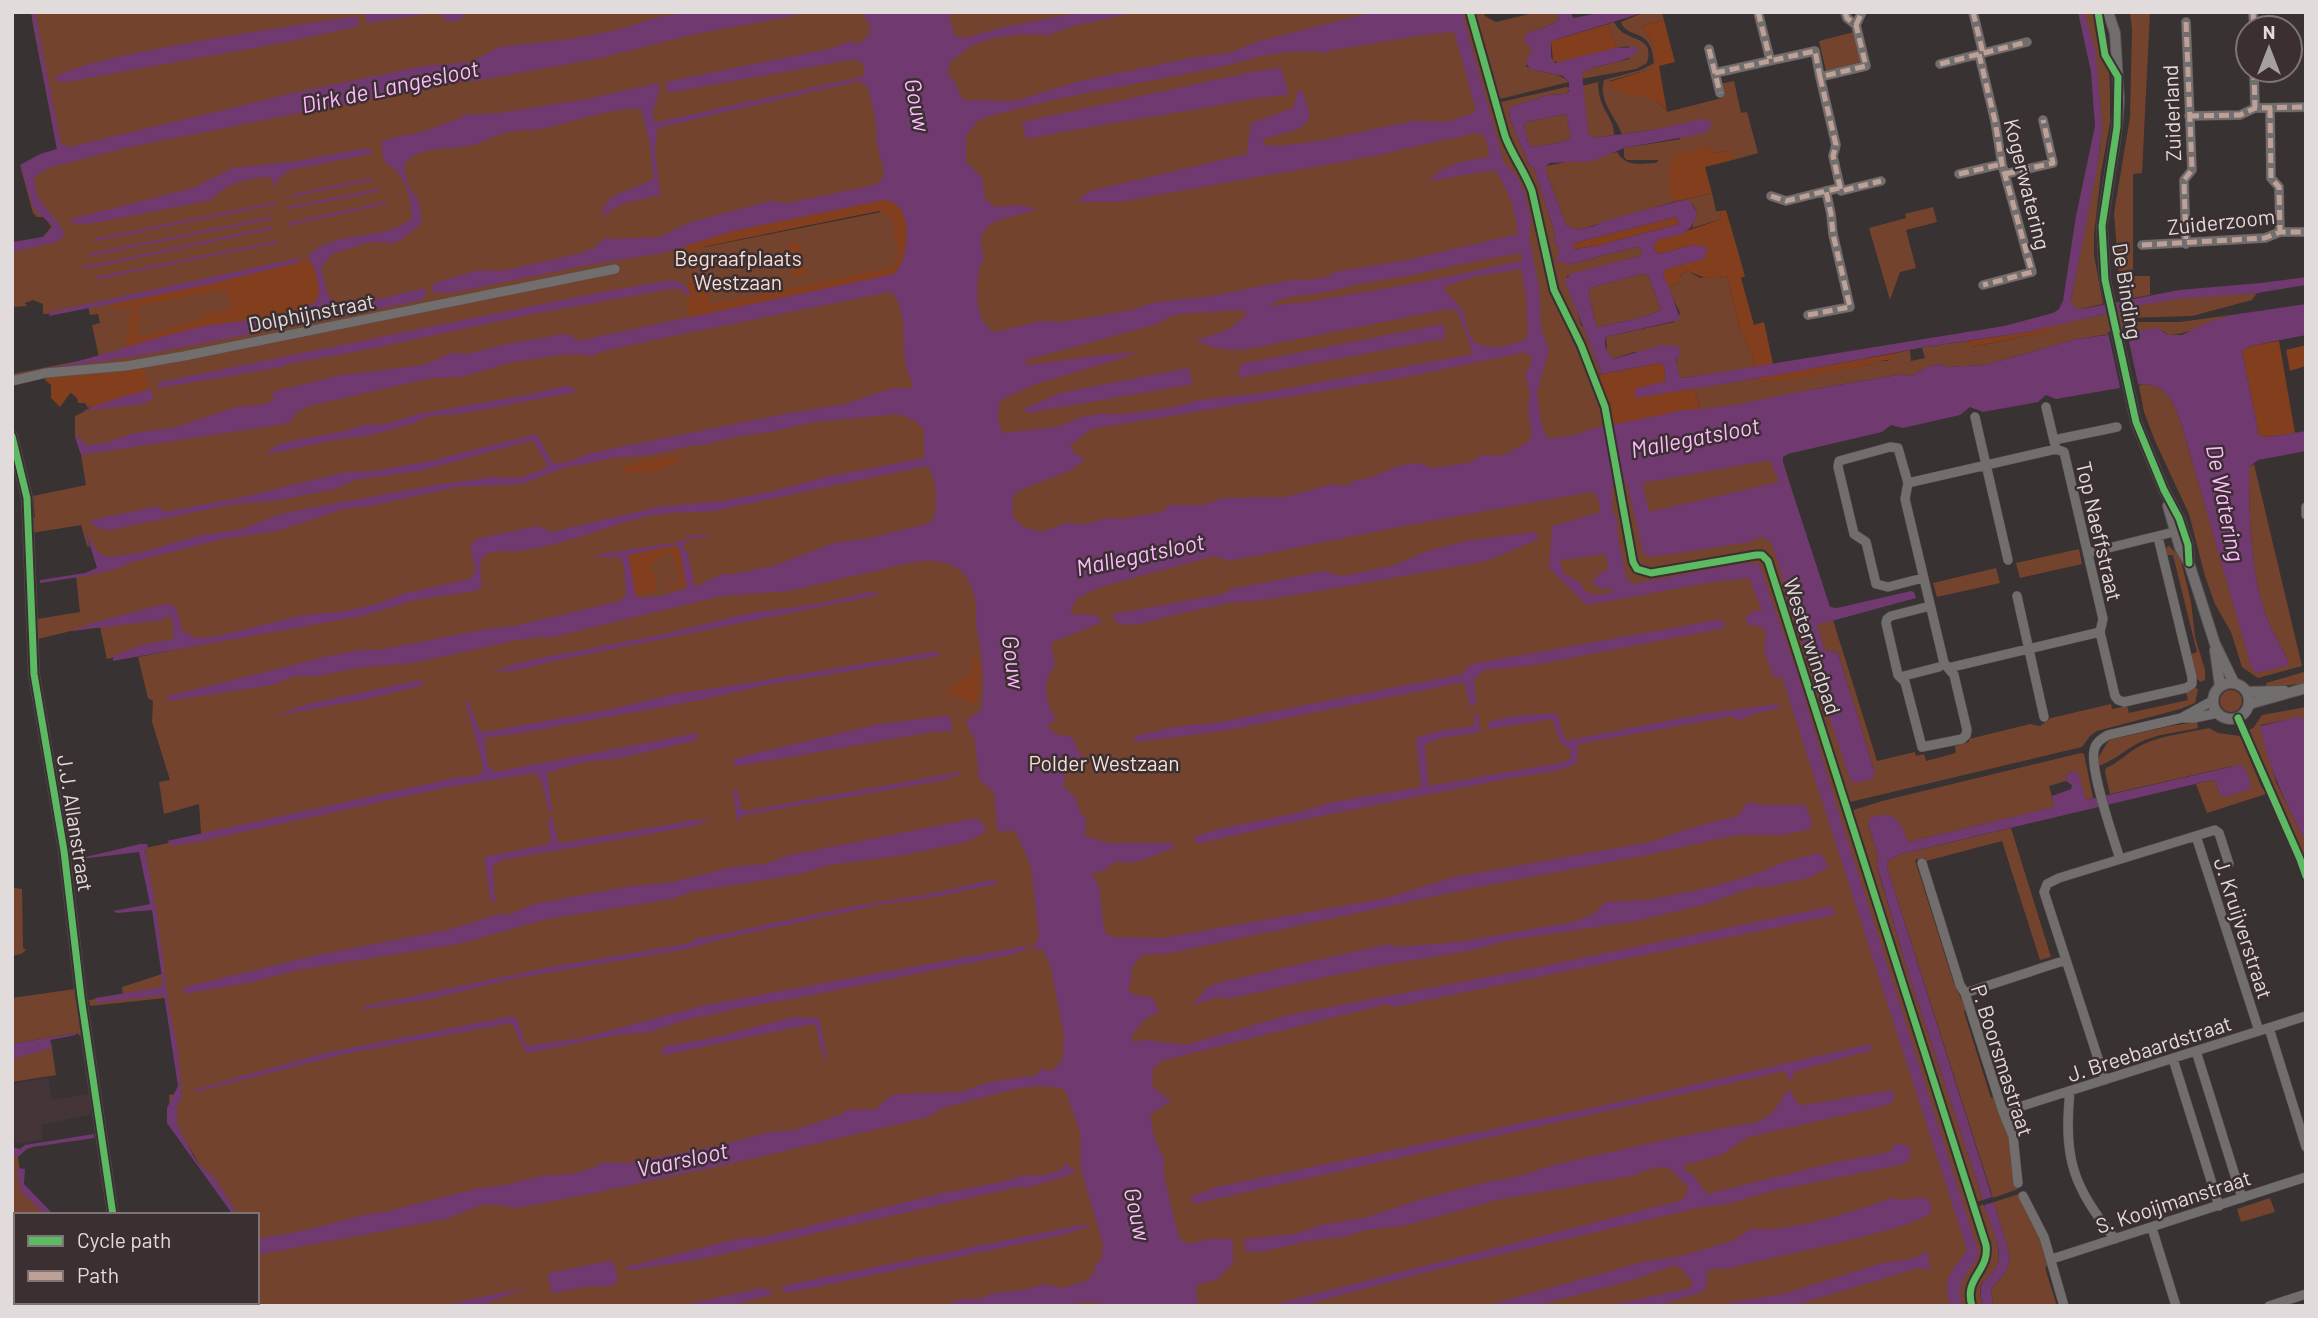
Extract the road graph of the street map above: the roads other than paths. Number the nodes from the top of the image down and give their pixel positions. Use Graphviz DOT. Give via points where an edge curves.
graph roads {
  1 [pos="1758,12"];
  2 [pos="1845,12"];
  3 [pos="1862,12"];
  4 [pos="1973,12"];
  5 [pos="2108,12"];
  6 [pos="2117,12"];
  7 [pos="2186,22"];
  8 [pos="1856,25"];
  9 [pos="2115,33"];
  10 [pos="2026,42"];
  11 [pos="1709,50"];
  12 [pos="1981,53"];
  13 [pos="1770,59"];
  14 [pos="1940,64"];
  15 [pos="1715,73"];
  16 [pos="1820,77"];
  17 [pos="2254,84"];
  18 [pos="1720,93"];
  19 [pos="2306,107"];
  20 [pos="2255,108"];
  21 [pos="2270,108"];
  22 [pos="2189,116"];
  23 [pos="2043,120"];
  24 [pos="2003,169"];
  25 [pos="1959,174"];
  26 [pos="1881,181"];
  27 [pos="1840,188"];
  28 [pos="1826,191"];
  29 [pos="1771,196"];
  30 [pos="2280,232"];
  31 [pos="2303,232"];
  32 [pos="2186,244"];
  33 [pos="2142,245"];
  34 [pos="615,269"];
  35 [pos="1983,285"];
  36 [pos="1808,315"];
  37 [pos="12,380"];
  38 [pos="2046,407"];
  39 [pos="1975,417"];
  40 [pos="2117,426"];
  41 [pos="12,436"];
  42 [pos="2055,444"];
  43 [pos="1985,466"];
  44 [pos="1908,483"];
  45 [pos="2306,507"];
  46 [pos="2306,515"];
  47 [pos="2179,531"];
  48 [pos="2158,537"];
  49 [pos="2088,553"];
  50 [pos="2008,560"];
  51 [pos="1923,578"];
  52 [pos="2017,596"];
  53 [pos="1930,606"];
  54 [pos="2100,632"];
  55 [pos="2215,644"];
  56 [pos="2029,649"];
  57 [pos="1943,668"];
  58 [pos="1900,677"];
  59 [pos="2234,683"];
  60 [pos="2220,686"];
  61 [pos="2306,688"];
  62 [pos="2290,691"];
  63 [pos="2247,692"];
  64 [pos="2214,700"];
  65 [pos="2249,704"];
  66 [pos="2218,713"];
  67 [pos="2044,717"];
  68 [pos="2181,718"];
  69 [pos="2196,836"];
  70 [pos="2120,859"];
  71 [pos="1922,863"];
  72 [pos="2229,864"];
  73 [pos="2066,960"];
  74 [pos="1965,993"];
  75 [pos="2306,1016"];
  76 [pos="2264,1030"];
  77 [pos="2196,1051"];
  78 [pos="2173,1059"];
  79 [pos="2105,1080"];
  80 [pos="2070,1091"];
  81 [pos="2003,1112"];
  82 [pos="2306,1147"];
  83 [pos="2306,1178"];
  84 [pos="2018,1183"];
  85 [pos="2023,1196"];
  86 [pos="2242,1198"];
  87 [pos="2219,1206"];
  88 [pos="113,1213"];
  89 [pos="2152,1227"];
  90 [pos="2116,1239"];
  91 [pos="2052,1259"];
  92 [pos="2306,1294"];
  93 [pos="2064,1306"];
  94 [pos="2176,1306"];
  95 [pos="2269,1306"];
  1 -- 13 [label="street"];
  2 -- 8 [label="street"];
  3 -- 8 [label="street"];
  4 -- 12 [label="street, Kogerwatering"];
  5 -- 9 [label="street, De Binding"];
  6 -- 9 [label="street, De Binding"];
  7 -- 22 [label="street, Zuiderland"];
  8 -- 16 [label="street" via="1866,66"];
  9 -- 47 [label="street, De Binding" via="2117,127 2102,256 2129,396 2144,444 2176,512"];
  10 -- 12 [label="street"];
  11 -- 15 [label="street"];
  12 -- 14 [label="street"];
  12 -- 24 [label="street, Kogerwatering"];
  13 -- 15 [label="street"];
  13 -- 16 [label="street" via="1815,51"];
  15 -- 18 [label="street"];
  16 -- 27 [label="street" via="1836,145 1833,156"];
  17 -- 20 [label="street"];
  19 -- 21 [label="street"];
  20 -- 21 [label="street"];
  20 -- 22 [label="street" via="2240,115"];
  21 -- 30 [label="street" via="2271,178 2279,187"];
  22 -- 32 [label="street, Zuiderland" via="2192,170 2184,180"];
  23 -- 24 [label="street" via="2053,163"];
  24 -- 25 [label="street"];
  24 -- 35 [label="street, Kogerwatering" via="2032,272"];
  26 -- 27 [label="street"];
  27 -- 28 [label="street"];
  28 -- 29 [label="street" via="1786,201"];
  28 -- 36 [label="street" via="1850,307"];
  30 -- 31 [label="street, Zuiderzoom"];
  30 -- 32 [label="street, Zuiderzoom" via="2265,238"];
  32 -- 33 [label="street, Zuiderzoom"];
  34 -- 37 [label="street, Dolphijnstraat" via="184,356"];
  38 -- 42 [label="street, Top Naeffstraat"];
  39 -- 43 [label="street"];
  40 -- 42 [label="street"];
  41 -- 88 [label="street, J.J. Allanstraat" via="27,498 34,674 64,851"];
  42 -- 43 [label="street"];
  42 -- 49 [label="street, Top Naeffstraat" via="2064,452"];
  43 -- 44 [label="street"];
  43 -- 50 [label="street"];
  44 -- 51 [label="street" via="1905,499"];
  44 -- 51 [label="street" via="1898,448 1839,461 1854,534 1866,542 1877,584 1888,587"];
  45 -- 46 [label="street"];
  47 -- 48 [label="street"];
  47 -- 55 [label="street, De Binding" via="2180,548"];
  48 -- 49 [label="street"];
  48 -- 54 [label="street, Top Naeffstraat" via="2192,684 2118,700"];
  49 -- 54 [label="street, Top Naeffstraat" via="2103,619"];
  51 -- 53 [label="street"];
  52 -- 56 [label="street"];
  53 -- 57 [label="street"];
  53 -- 58 [label="street" via="1887,619"];
  54 -- 56 [label="street"];
  55 -- 59 [label="street, De Binding"];
  55 -- 60 [label="street, De Binding"];
  56 -- 57 [label="street"];
  56 -- 67 [label="street"];
  57 -- 58 [label="street"];
  57 -- 58 [label="street" via="1954,676 1967,730 1962,739 1922,747"];
  59 -- 60 [label="street"];
  59 -- 63 [label="street"];
  60 -- 64 [label="street"];
  61 -- 62 [label="street"];
  62 -- 63 [label="street"];
  62 -- 65 [label="street"];
  63 -- 65 [label="street"];
  64 -- 66 [label="street"];
  64 -- 68 [label="street"];
  65 -- 66 [label="street" via="2238,718"];
  66 -- 68 [label="street"];
  68 -- 70 [label="street" via="2108,735 2095,747 2097,777"];
  69 -- 70 [label="street, J. Kruijverstraat"];
  69 -- 72 [label="street, J. Kruijverstraat" via="2219,833"];
  69 -- 76 [label="street, J. Kruijverstraat"];
  70 -- 73 [label="street, J. Kruijverstraat" via="2047,884 2044,892"];
  71 -- 74 [label="street, P. Boorsmastraat"];
  73 -- 74 [label="street"];
  73 -- 79 [label="street"];
  74 -- 81 [label="street, P. Boorsmastraat"];
  75 -- 76 [label="street, J. Breebaardstraat"];
  76 -- 77 [label="street, J. Breebaardstraat"];
  76 -- 82 [label="street, J. Kruijverstraat"];
  77 -- 78 [label="street, J. Breebaardstraat"];
  77 -- 86 [label="street"];
  78 -- 79 [label="street, J. Breebaardstraat"];
  78 -- 87 [label="street"];
  79 -- 80 [label="street, J. Breebaardstraat"];
  80 -- 81 [label="street, J. Breebaardstraat"];
  80 -- 90 [label="street" via="2067,1137 2074,1172 2090,1206"];
  81 -- 84 [label="street, P. Boorsmastraat" via="2013,1136"];
  83 -- 86 [label="street, S. Kooijmanstraat"];
  85 -- 91 [label="street"];
  86 -- 87 [label="street, S. Kooijmanstraat"];
  87 -- 89 [label="street, S. Kooijmanstraat"];
  89 -- 90 [label="street, S. Kooijmanstraat"];
  89 -- 94 [label="street"];
  90 -- 91 [label="street, S. Kooijmanstraat"];
  91 -- 93 [label="street"];
  92 -- 95 [label="street"];
}
